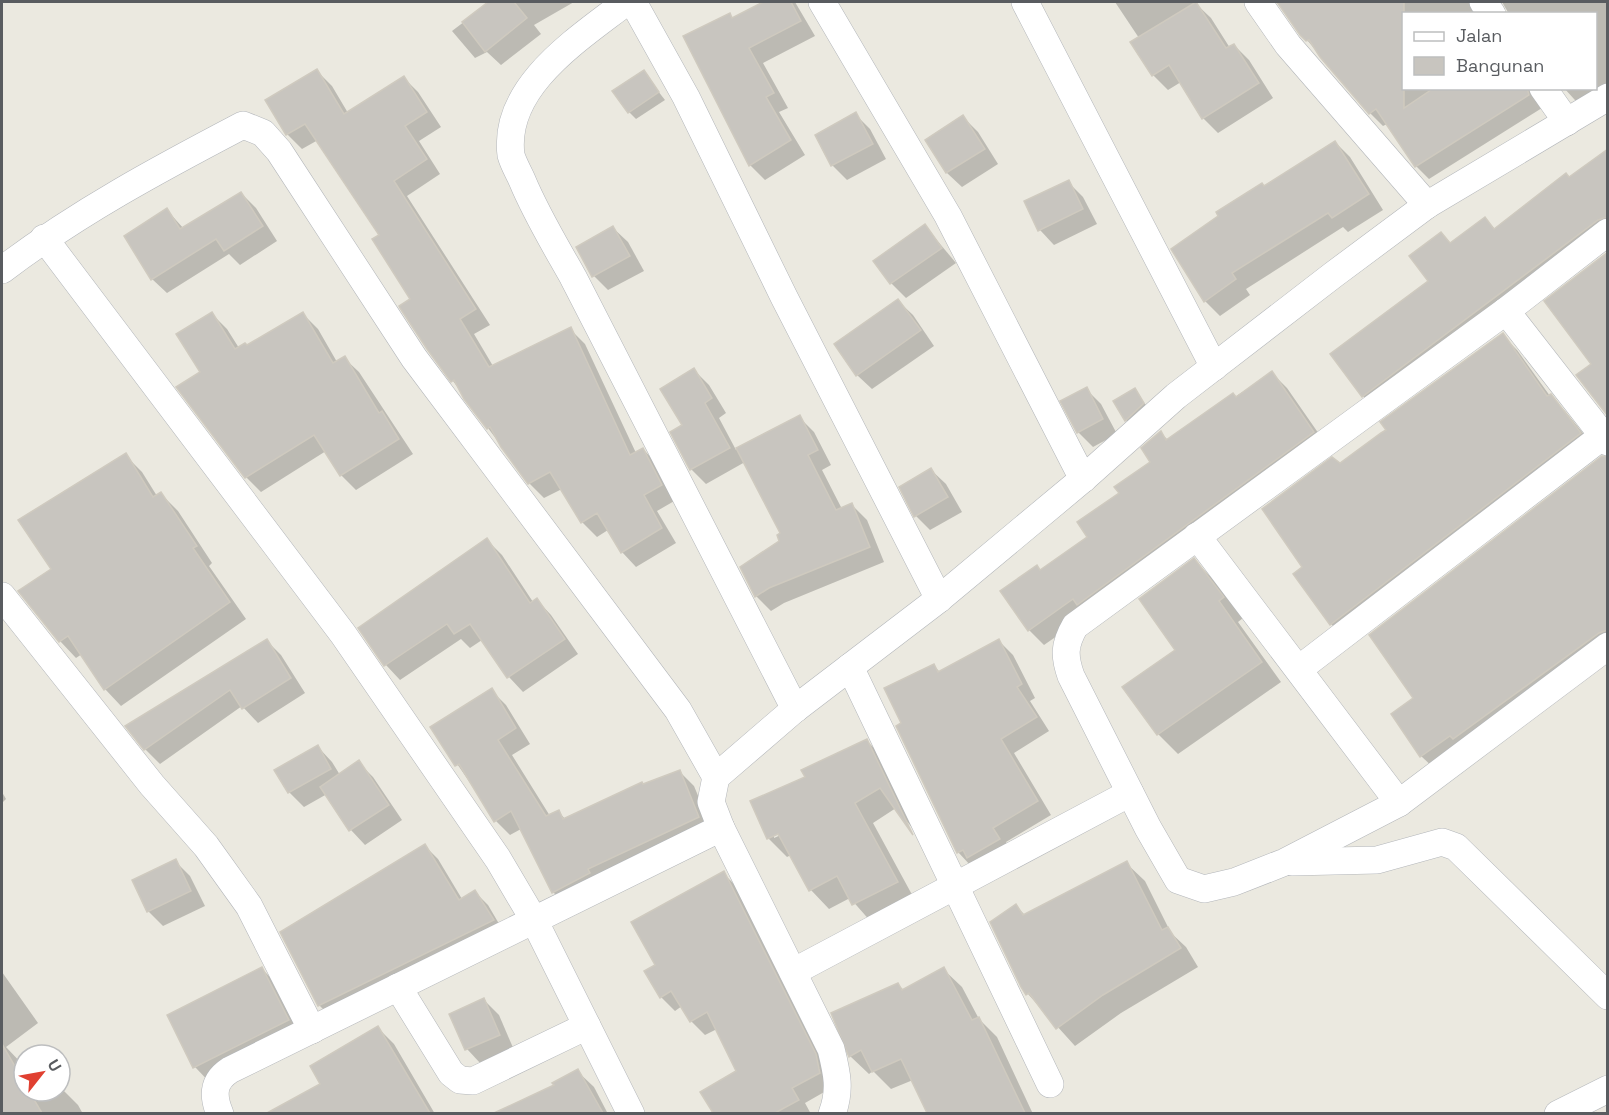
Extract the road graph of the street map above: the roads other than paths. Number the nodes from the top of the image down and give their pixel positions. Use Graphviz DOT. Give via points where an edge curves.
graph roads {
  1 [pos="626,2"];
  2 [pos="633,2"];
  3 [pos="822,2"];
  4 [pos="1025,2"];
  5 [pos="1258,2"];
  6 [pos="1544,90"];
  7 [pos="1608,97"];
  8 [pos="1567,122"];
  9 [pos="1427,205"];
  10 [pos="1608,232"];
  11 [pos="44,238"];
  12 [pos="2,270"];
  13 [pos="1506,311"];
  14 [pos="1214,367"];
  15 [pos="1606,436"];
  16 [pos="1083,479"];
  17 [pos="1197,536"];
  18 [pos="2,596"];
  19 [pos="939,599"];
  20 [pos="1608,646"];
  21 [pos="850,667"];
  22 [pos="1299,669"];
  23 [pos="795,709"];
  24 [pos="716,777"];
  25 [pos="1130,793"];
  26 [pos="1399,802"];
  27 [pos="721,828"];
  28 [pos="1285,862"];
  29 [pos="954,885"];
  30 [pos="534,920"];
  31 [pos="793,972"];
  32 [pos="398,987"];
  33 [pos="1608,996"];
  34 [pos="587,1026"];
  35 [pos="312,1030"];
  36 [pos="1050,1084"];
  37 [pos="1608,1089"];
  38 [pos="220,1113"];
  39 [pos="631,1113"];
  40 [pos="832,1113"];
  41 [pos="1558,1113"];
  1 -- 23 [label="street" via="547,64 522,100 511,156 534,209 573,277"];
  2 -- 19 [label="street" via="686,97"];
  3 -- 16 [label="street" via="948,216"];
  4 -- 14 [label="street"];
  5 -- 9 [label="street" via="1288,45"];
  6 -- 8 [label="street"];
  7 -- 8 [label="street"];
  8 -- 9 [label="street"];
  9 -- 14 [label="street"];
  10 -- 13 [label="street"];
  11 -- 12 [label="street"];
  11 -- 24 [label="street" via="149,174 243,125 263,133 279,151 414,358 678,710"];
  11 -- 30 [label="street" via="343,633 498,859"];
  13 -- 15 [label="street"];
  13 -- 17 [label="street"];
  14 -- 16 [label="street"];
  15 -- 22 [label="street"];
  16 -- 19 [label="street"];
  17 -- 22 [label="street"];
  17 -- 25 [label="street" via="1075,626 1065,644 1071,676"];
  18 -- 35 [label="street" via="152,785 206,846 249,906"];
  19 -- 21 [label="street"];
  20 -- 26 [label="street"];
  21 -- 23 [label="street"];
  21 -- 29 [label="street"];
  22 -- 26 [label="street"];
  23 -- 24 [label="street"];
  24 -- 27 [label="street" via="711,802"];
  25 -- 28 [label="street" via="1178,880 1190,886 1212,888"];
  25 -- 29 [label="street"];
  26 -- 28 [label="street"];
  27 -- 30 [label="street"];
  27 -- 31 [label="street"];
  28 -- 33 [label="street" via="1377,860 1442,842 1456,847"];
  29 -- 31 [label="street"];
  29 -- 36 [label="street"];
  30 -- 32 [label="street"];
  30 -- 34 [label="street"];
  31 -- 40 [label="street" via="831,1049 838,1075 838,1095"];
  32 -- 34 [label="street" via="451,1072 460,1080 473,1081"];
  32 -- 35 [label="street"];
  34 -- 39 [label="street"];
  35 -- 38 [label="street" via="220,1076 214,1089"];
  37 -- 41 [label="street"];
}
